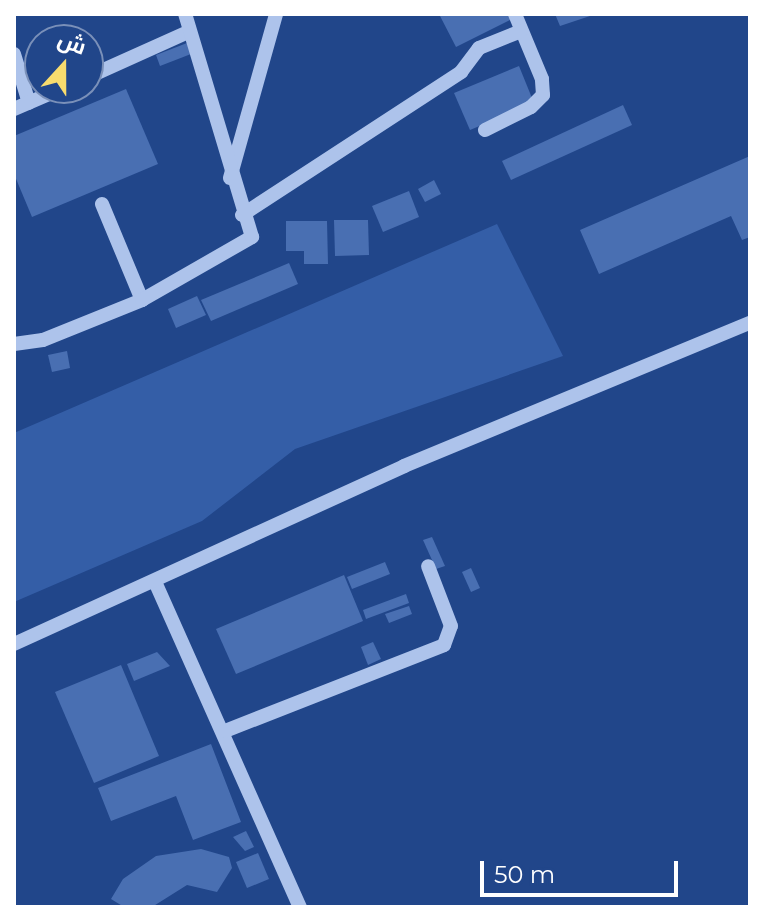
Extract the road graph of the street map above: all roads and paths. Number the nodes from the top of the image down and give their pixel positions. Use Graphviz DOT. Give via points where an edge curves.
graph roads {
  1 [pos="185,14"];
  2 [pos="276,14"];
  3 [pos="515,14"];
  4 [pos="521,31"];
  5 [pos="188,32"];
  6 [pos="14,54"];
  7 [pos="104,70"];
  8 [pos="24,87"];
  9 [pos="485,130"];
  10 [pos="230,178"];
  11 [pos="102,204"];
  12 [pos="242,215"];
  13 [pos="142,300"];
  14 [pos="750,323"];
  15 [pos="14,344"];
  16 [pos="428,566"];
  17 [pos="156,584"];
  18 [pos="14,644"];
  19 [pos="225,731"];
  20 [pos="300,907"];
  1 -- 5 [label="street"];
  2 -- 10 [label="street"];
  3 -- 4 [label="street"];
  4 -- 9 [label="street" via="543,95 531,107"];
  4 -- 12 [label="street" via="479,48 461,72"];
  5 -- 7 [label="street"];
  5 -- 10 [label="street"];
  6 -- 8 [label="street"];
  10 -- 12 [label="street"];
  11 -- 13 [label="street"];
  12 -- 13 [label="street" via="252,237"];
  13 -- 15 [label="street" via="43,340"];
  14 -- 17 [label="street" via="404,466"];
  16 -- 19 [label="street" via="451,626 444,645"];
  17 -- 18 [label="street"];
  17 -- 19 [label="street"];
  19 -- 20 [label="street"];
}
